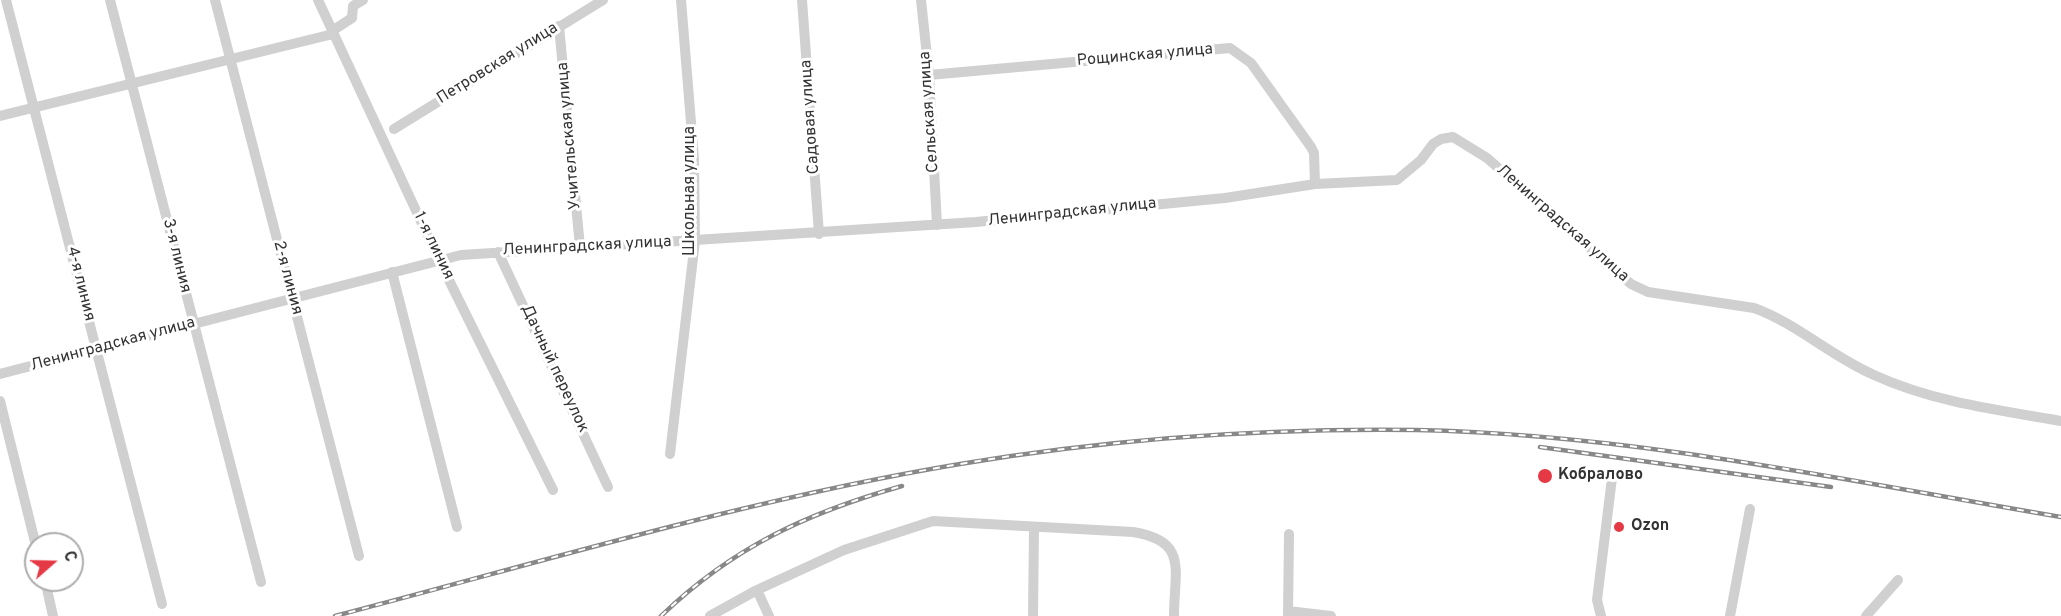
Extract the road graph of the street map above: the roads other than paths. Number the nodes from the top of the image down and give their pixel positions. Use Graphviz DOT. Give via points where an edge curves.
graph roads {
  1 [pos="6,0"];
  2 [pos="110,0"];
  3 [pos="214,0"];
  4 [pos="318,0"];
  5 [pos="363,0"];
  6 [pos="603,0"];
  7 [pos="681,0"];
  8 [pos="802,0"];
  9 [pos="921,0"];
  10 [pos="559,26"];
  11 [pos="332,33"];
  12 [pos="230,59"];
  13 [pos="929,75"];
  14 [pos="131,82"];
  15 [pos="34,107"];
  16 [pos="0,116"];
  17 [pos="394,129"];
  18 [pos="1315,184"];
  19 [pos="937,225"];
  20 [pos="819,234"];
  21 [pos="695,241"];
  22 [pos="580,247"];
  23 [pos="498,252"];
  24 [pos="439,260"];
  25 [pos="392,272"];
  26 [pos="292,298"];
  27 [pos="193,323"];
  28 [pos="96,349"];
  29 [pos="0,374"];
  30 [pos="0,401"];
  31 [pos="2061,420"];
  32 [pos="670,454"];
  33 [pos="1612,478"];
  34 [pos="608,487"];
  35 [pos="553,490"];
  36 [pos="1750,509"];
  37 [pos="457,527"];
  38 [pos="1034,528"];
  39 [pos="33,532"];
  40 [pos="1289,534"];
  41 [pos="359,556"];
  42 [pos="1898,580"];
  43 [pos="261,582"];
  44 [pos="757,590"];
  45 [pos="48,592"];
  46 [pos="162,604"];
  47 [pos="1288,613"];
  48 [pos="54,616"];
  49 [pos="710,616"];
  50 [pos="770,616"];
  51 [pos="1033,616"];
  52 [pos="1174,616"];
  53 [pos="1331,616"];
  54 [pos="1601,616"];
  55 [pos="1730,616"];
  56 [pos="1866,616"];
  1 -- 15 [label="street, 4-я линия"];
  2 -- 14 [label="street, 3-я линия"];
  3 -- 12 [label="street, 2-я линия"];
  4 -- 11 [label="street, 1-я линия"];
  5 -- 11 [label="street" via="353,6 352,18"];
  6 -- 10 [label="street, Петровская улица"];
  7 -- 21 [label="street, Школьная улица" via="694,159"];
  8 -- 20 [label="street, Садовая улица"];
  9 -- 13 [label="street, Сельская улица"];
  10 -- 17 [label="street, Петровская улица"];
  10 -- 22 [label="street, Учительская улица"];
  11 -- 12 [label="street"];
  11 -- 24 [label="street, 1-я линия"];
  12 -- 14 [label="street"];
  12 -- 26 [label="street, 2-я линия"];
  13 -- 18 [label="street, Рощинская улица" via="1230,48 1251,63 1311,147"];
  13 -- 19 [label="street, Сельская улица"];
  14 -- 15 [label="street"];
  14 -- 27 [label="street, 3-я линия"];
  15 -- 16 [label="street"];
  15 -- 28 [label="street, 4-я линия"];
  18 -- 19 [label="street, Ленинградская улица" via="1225,198"];
  18 -- 31 [label="street, Ленинградская улица" via="1397,180 1433,144 1453,137 1487,158 1613,271 1640,289 1754,308 1872,375 1937,399"];
  19 -- 20 [label="street, Ленинградская улица"];
  20 -- 21 [label="street, Ленинградская улица"];
  21 -- 22 [label="street, Ленинградская улица"];
  21 -- 32 [label="street, Школьная улица"];
  22 -- 23 [label="street, Ленинградская улица"];
  23 -- 24 [label="street, Ленинградская улица"];
  23 -- 34 [label="street, Дачный переулок"];
  24 -- 25 [label="street, Ленинградская улица"];
  24 -- 35 [label="street, 1-я линия"];
  25 -- 26 [label="street, Ленинградская улица"];
  25 -- 37 [label="street"];
  26 -- 27 [label="street, Ленинградская улица"];
  26 -- 41 [label="street, 2-я линия"];
  27 -- 28 [label="street, Ленинградская улица"];
  27 -- 43 [label="street, 3-я линия"];
  28 -- 29 [label="street, Ленинградская улица"];
  28 -- 46 [label="street, 4-я линия"];
  30 -- 39 [label="street"];
  33 -- 54 [label="street" via="1597,600"];
  36 -- 55 [label="street"];
  38 -- 44 [label="street" via="933,521 844,549"];
  38 -- 51 [label="street"];
  38 -- 52 [label="street" via="1133,532 1163,540 1174,555"];
  40 -- 47 [label="street"];
  42 -- 56 [label="street"];
  44 -- 49 [label="street"];
  44 -- 50 [label="street"];
  45 -- 48 [label="street"];
  47 -- 53 [label="street"];
}
